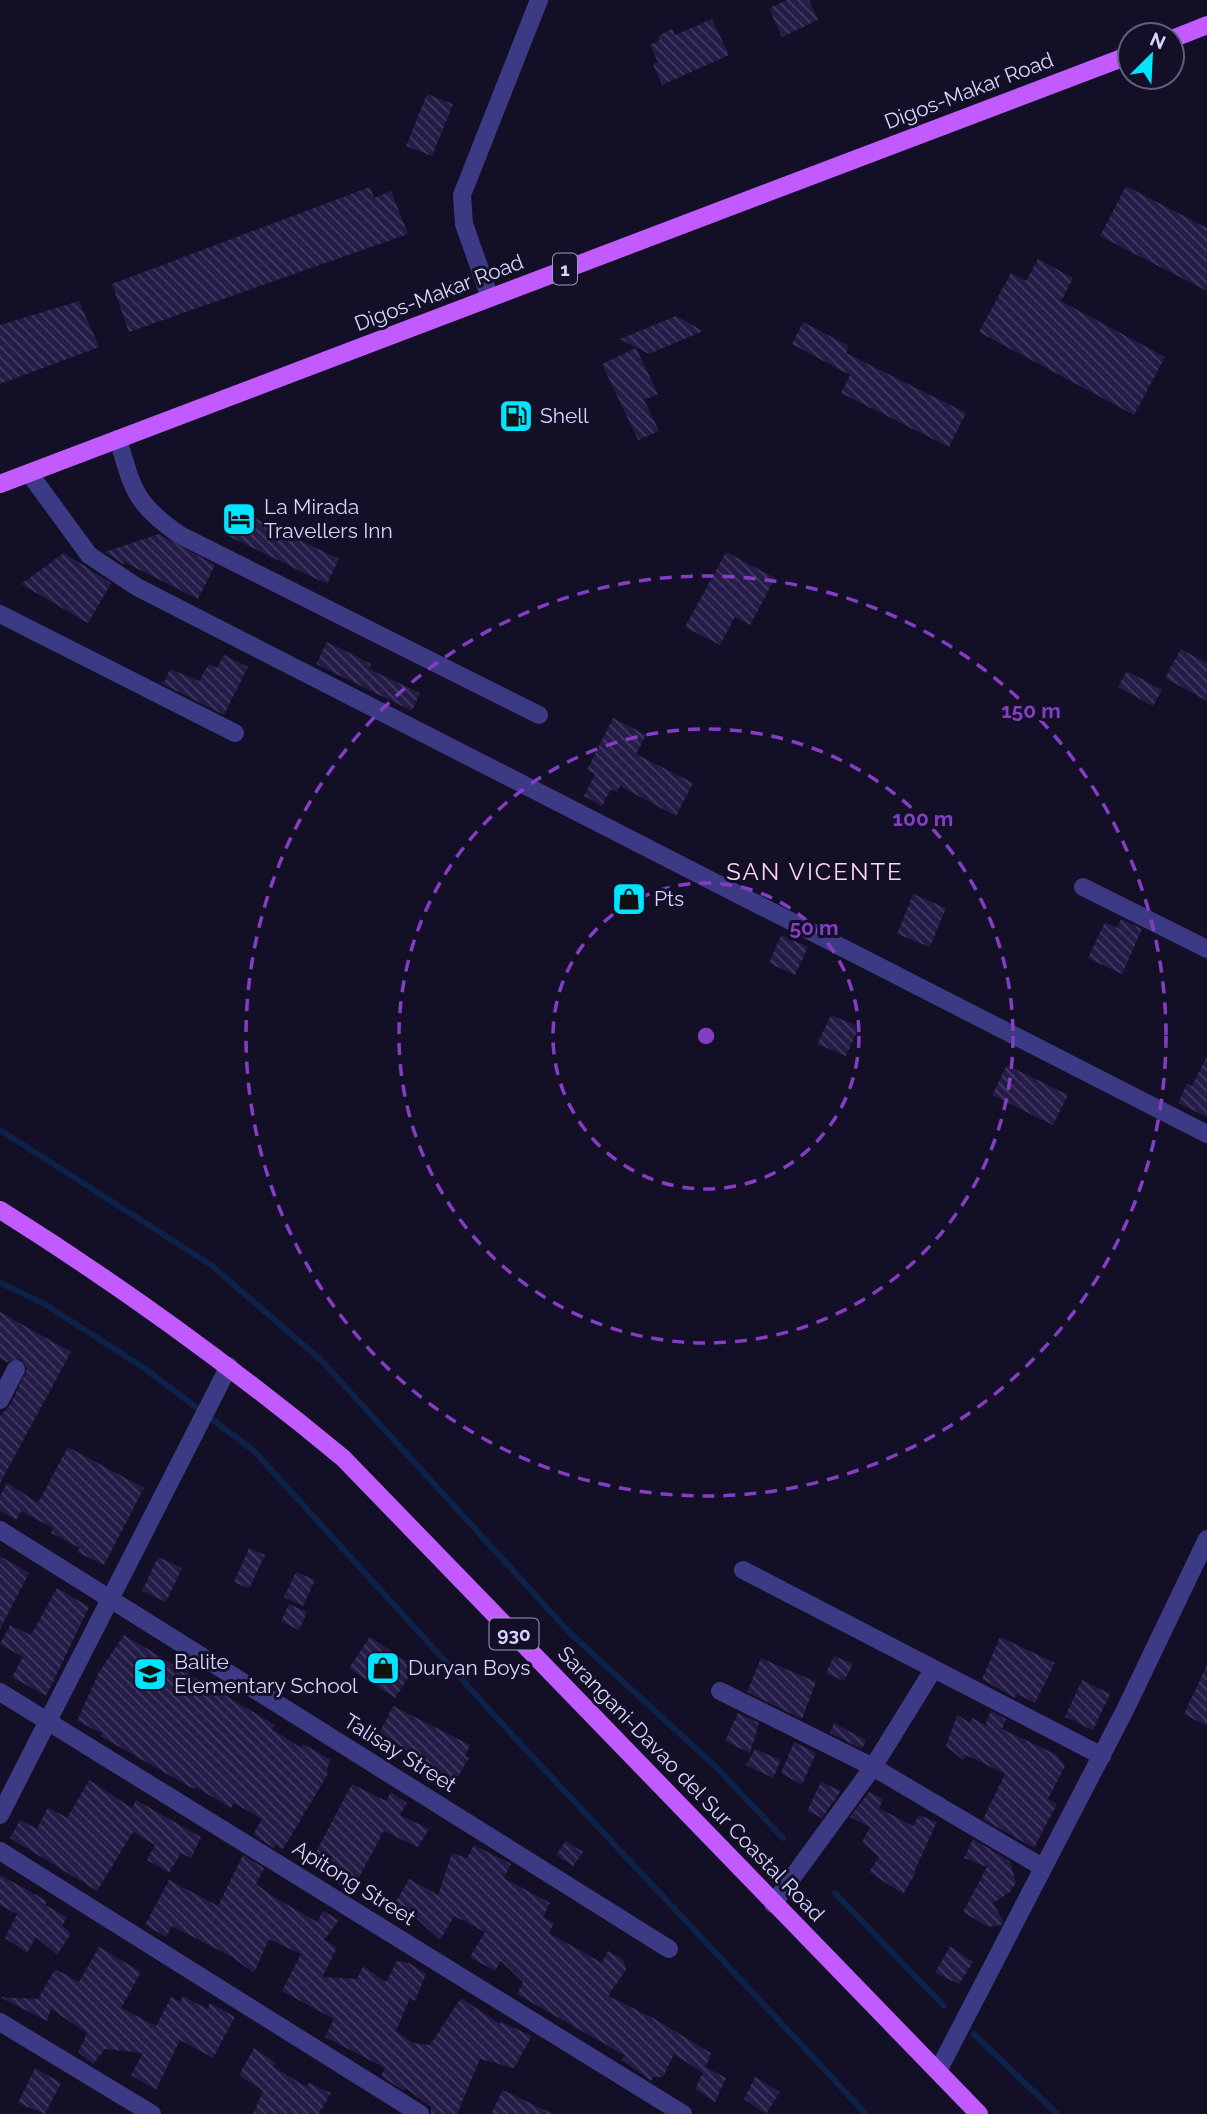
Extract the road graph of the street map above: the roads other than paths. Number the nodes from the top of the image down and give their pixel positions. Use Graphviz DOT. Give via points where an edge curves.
graph roads {
  1 [pos="538,0"];
  2 [pos="1207,25"];
  3 [pos="1186,33"];
  4 [pos="1116,60"];
  5 [pos="490,298"];
  6 [pos="118,439"];
  7 [pos="29,473"];
  8 [pos="0,484"];
  9 [pos="0,614"];
  10 [pos="539,715"];
  11 [pos="235,733"];
  12 [pos="1083,887"];
  13 [pos="1207,949"];
  14 [pos="1207,1134"];
  15 [pos="0,1210"];
  16 [pos="229,1366"];
  17 [pos="16,1369"];
  18 [pos="0,1400"];
  19 [pos="0,1530"];
  20 [pos="1207,1539"];
  21 [pos="743,1570"];
  22 [pos="112,1599"];
  23 [pos="933,1670"];
  24 [pos="720,1691"];
  25 [pos="0,1692"];
  26 [pos="49,1721"];
  27 [pos="1101,1756"];
  28 [pos="873,1767"];
  29 [pos="0,1815"];
  30 [pos="0,1851"];
  31 [pos="1042,1867"];
  32 [pos="773,1904"];
  33 [pos="669,1949"];
  34 [pos="0,2022"];
  35 [pos="938,2071"];
  36 [pos="152,2114"];
  37 [pos="420,2114"];
  38 [pos="683,2114"];
  39 [pos="979,2114"];
  1 -- 5 [label="street" via="462,195 464,224"];
  2 -- 3 [label="main road"];
  4 -- 5 [label="main road, Digos-Makar Road / 1"];
  5 -- 6 [label="main road, Digos-Makar Road / 1"];
  6 -- 7 [label="main road, Digos-Makar Road / 1"];
  6 -- 10 [label="street" via="141,503 180,535"];
  7 -- 8 [label="main road, Digos-Makar Road / 1"];
  7 -- 14 [label="street" via="89,555 137,587"];
  9 -- 11 [label="street"];
  12 -- 13 [label="street"];
  15 -- 16 [label="main road, Sarangani-Davao del Sur Coastal Road / 930" via="100,1273"];
  16 -- 22 [label="street"];
  16 -- 32 [label="main road, Sarangani-Davao del Sur Coastal Road / 930" via="343,1458 383,1497"];
  17 -- 18 [label="street"];
  19 -- 22 [label="street, Talisay Street"];
  20 -- 27 [label="street"];
  21 -- 23 [label="street"];
  22 -- 26 [label="street"];
  22 -- 33 [label="street, Talisay Street"];
  23 -- 27 [label="street"];
  23 -- 28 [label="street"];
  24 -- 28 [label="street"];
  25 -- 26 [label="street, Apitong Street"];
  26 -- 29 [label="street"];
  26 -- 38 [label="street, Apitong Street"];
  27 -- 31 [label="street"];
  28 -- 31 [label="street"];
  28 -- 32 [label="street"];
  30 -- 37 [label="street"];
  31 -- 35 [label="street"];
  32 -- 35 [label="main road, Sarangani-Davao del Sur Coastal Road / 930"];
  34 -- 36 [label="street"];
  35 -- 39 [label="main road, Sarangani-Davao del Sur Coastal Road / 930"];
}
